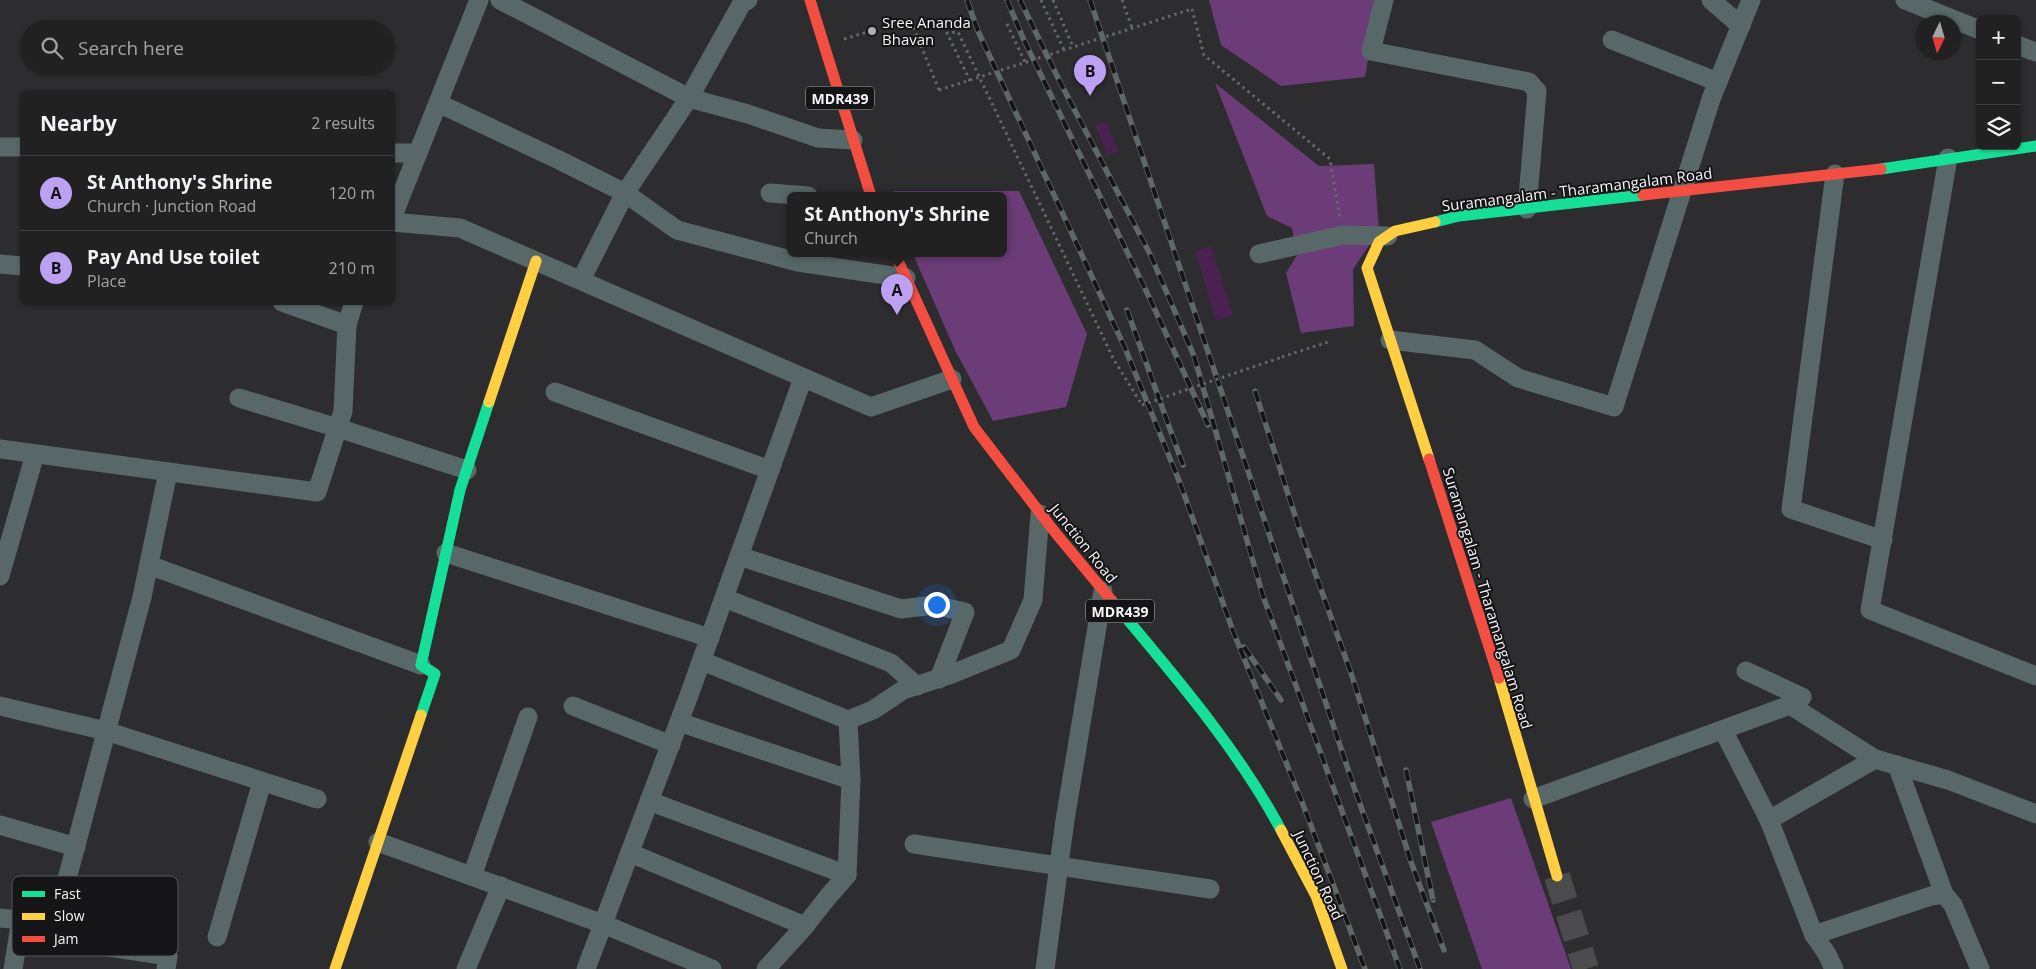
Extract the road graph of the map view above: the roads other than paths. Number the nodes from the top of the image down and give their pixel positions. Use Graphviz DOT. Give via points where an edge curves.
graph roads {
  1 [pos="480,0"];
  2 [pos="500,0"];
  3 [pos="748,0"];
  4 [pos="810,0"];
  5 [pos="1384,0"];
  6 [pos="1711,0"];
  7 [pos="1751,0"];
  8 [pos="1905,0"];
  9 [pos="1741,26"];
  10 [pos="1976,28"];
  11 [pos="1612,40"];
  12 [pos="2021,46"];
  13 [pos="2036,52"];
  14 [pos="1718,82"];
  15 [pos="689,98"];
  16 [pos="438,103"];
  17 [pos="853,140"];
  18 [pos="2036,146"];
  19 [pos="0,147"];
  20 [pos="20,147"];
  21 [pos="395,153"];
  22 [pos="418,153"];
  23 [pos="1948,158"];
  24 [pos="1835,174"];
  25 [pos="1683,191"];
  26 [pos="870,192"];
  27 [pos="625,193"];
  28 [pos="770,193"];
  29 [pos="787,194"];
  30 [pos="1527,209"];
  31 [pos="395,210"];
  32 [pos="395,222"];
  33 [pos="1388,236"];
  34 [pos="1259,254"];
  35 [pos="896,257"];
  36 [pos="536,261"];
  37 [pos="0,264"];
  38 [pos="20,266"];
  39 [pos="906,278"];
  40 [pos="581,280"];
  41 [pos="290,305"];
  42 [pos="353,305"];
  43 [pos="347,325"];
  44 [pos="1390,340"];
  45 [pos="803,378"];
  46 [pos="952,379"];
  47 [pos="555,392"];
  48 [pos="239,398"];
  49 [pos="338,428"];
  50 [pos="0,449"];
  51 [pos="35,454"];
  52 [pos="467,470"];
  53 [pos="770,470"];
  54 [pos="168,472"];
  55 [pos="1040,514"];
  56 [pos="1883,540"];
  57 [pos="446,553"];
  58 [pos="739,556"];
  59 [pos="149,565"];
  60 [pos="0,576"];
  61 [pos="1103,591"];
  62 [pos="724,598"];
  63 [pos="710,638"];
  64 [pos="702,661"];
  65 [pos="421,665"];
  66 [pos="1746,671"];
  67 [pos="2036,676"];
  68 [pos="940,679"];
  69 [pos="917,686"];
  70 [pos="1790,705"];
  71 [pos="0,706"];
  72 [pos="573,706"];
  73 [pos="528,717"];
  74 [pos="848,720"];
  75 [pos="679,722"];
  76 [pos="1723,730"];
  77 [pos="106,731"];
  78 [pos="671,745"];
  79 [pos="1875,759"];
  80 [pos="1897,765"];
  81 [pos="851,780"];
  82 [pos="262,782"];
  83 [pos="1533,799"];
  84 [pos="317,800"];
  85 [pos="649,801"];
  86 [pos="2036,814"];
  87 [pos="1769,820"];
  88 [pos="0,825"];
  89 [pos="378,842"];
  90 [pos="914,844"];
  91 [pos="76,846"];
  92 [pos="630,853"];
  93 [pos="1059,865"];
  94 [pos="848,875"];
  95 [pos="68,876"];
  96 [pos="472,876"];
  97 [pos="1557,876"];
  98 [pos="501,886"];
  99 [pos="1210,889"];
  100 [pos="1944,894"];
  101 [pos="603,924"];
  102 [pos="805,926"];
  103 [pos="1814,935"];
  104 [pos="217,937"];
  105 [pos="15,956"];
  106 [pos="168,956"];
  107 [pos="13,969"];
  108 [pos="166,969"];
  109 [pos="335,969"];
  110 [pos="466,969"];
  111 [pos="586,969"];
  112 [pos="712,969"];
  113 [pos="766,969"];
  114 [pos="1045,969"];
  115 [pos="1342,969"];
  116 [pos="1834,969"];
  117 [pos="1980,969"];
  1 -- 16 [label="street"];
  2 -- 15 [label="street"];
  3 -- 15 [label="street" via="742,3"];
  4 -- 17 [label="main road, MDR439"];
  5 -- 30 [label="street" via="1371,51 1529,82 1536,91"];
  6 -- 9 [label="street"];
  7 -- 9 [label="street"];
  8 -- 10 [label="street"];
  9 -- 14 [label="street"];
  11 -- 14 [label="street"];
  12 -- 13 [label="street"];
  14 -- 25 [label="street"];
  15 -- 17 [label="street" via="818,138"];
  15 -- 27 [label="street"];
  16 -- 22 [label="street"];
  16 -- 27 [label="street"];
  17 -- 26 [label="main road, MDR439"];
  18 -- 23 [label="main road, Suramangalam - Tharamangalam Road"];
  19 -- 20 [label="street"];
  21 -- 22 [label="street"];
  22 -- 31 [label="street"];
  23 -- 24 [label="main road, Suramangalam - Tharamangalam Road"];
  23 -- 56 [label="street"];
  24 -- 25 [label="main road, Suramangalam - Tharamangalam Road"];
  24 -- 56 [label="street" via="1791,509"];
  25 -- 30 [label="main road, Suramangalam - Tharamangalam Road"];
  25 -- 44 [label="street" via="1614,408 1518,378 1474,350"];
  27 -- 39 [label="street" via="677,230 798,262"];
  27 -- 40 [label="street"];
  28 -- 29 [label="street"];
  30 -- 33 [label="main road, Suramangalam - Tharamangalam Road" via="1459,216 1395,231"];
  32 -- 36 [label="street" via="460,228"];
  33 -- 34 [label="street" via="1343,235"];
  33 -- 44 [label="main road, Suramangalam - Tharamangalam Road" via="1378,242 1367,268"];
  35 -- 39 [label="main road, Junction Road / MDR439"];
  36 -- 40 [label="street"];
  36 -- 52 [label="main road"];
  37 -- 38 [label="street"];
  39 -- 46 [label="main road, Junction Road / MDR439"];
  40 -- 45 [label="street"];
  41 -- 43 [label="street"];
  42 -- 43 [label="street"];
  43 -- 49 [label="street" via="344,411"];
  44 -- 83 [label="main road, Suramangalam - Tharamangalam Road" via="1490,648"];
  45 -- 46 [label="street" via="871,407"];
  45 -- 53 [label="street"];
  46 -- 55 [label="main road, Junction Road / MDR439" via="974,427"];
  47 -- 53 [label="street"];
  48 -- 49 [label="street"];
  49 -- 52 [label="street"];
  49 -- 54 [label="street" via="317,492"];
  50 -- 51 [label="street"];
  51 -- 54 [label="street"];
  51 -- 60 [label="street"];
  52 -- 57 [label="main road"];
  53 -- 58 [label="street"];
  54 -- 59 [label="street"];
  55 -- 61 [label="main road, Junction Road / MDR439"];
  55 -- 68 [label="street" via="1033,600 1011,650"];
  56 -- 67 [label="street" via="1870,610"];
  57 -- 63 [label="street"];
  57 -- 65 [label="main road"];
  58 -- 62 [label="street"];
  58 -- 68 [label="street" via="901,609 934,605 965,612"];
  59 -- 65 [label="street"];
  59 -- 77 [label="street"];
  61 -- 93 [label="street"];
  61 -- 115 [label="main road, Junction Road / MDR439" via="1199,706 1266,802 1316,896"];
  62 -- 63 [label="street"];
  62 -- 69 [label="street" via="891,663"];
  63 -- 64 [label="street"];
  64 -- 74 [label="street"];
  64 -- 75 [label="street"];
  65 -- 89 [label="main road" via="436,674"];
  66 -- 70 [label="street" via="1802,697"];
  68 -- 69 [label="street"];
  69 -- 74 [label="street" via="903,690 873,710"];
  70 -- 76 [label="street"];
  70 -- 79 [label="street"];
  71 -- 77 [label="street"];
  72 -- 78 [label="street"];
  73 -- 96 [label="street"];
  74 -- 81 [label="street"];
  75 -- 78 [label="street"];
  75 -- 81 [label="street"];
  76 -- 83 [label="street"];
  76 -- 87 [label="street"];
  77 -- 82 [label="street"];
  77 -- 91 [label="street"];
  78 -- 85 [label="street"];
  79 -- 80 [label="street"];
  79 -- 87 [label="street"];
  80 -- 86 [label="street" via="1948,780"];
  80 -- 100 [label="street"];
  81 -- 94 [label="street"];
  82 -- 84 [label="street"];
  82 -- 104 [label="street"];
  83 -- 97 [label="main road, Suramangalam - Tharamangalam Road"];
  85 -- 92 [label="street"];
  85 -- 94 [label="street"];
  87 -- 103 [label="street"];
  88 -- 91 [label="street"];
  89 -- 96 [label="street"];
  89 -- 109 [label="main road"];
  90 -- 93 [label="street"];
  91 -- 95 [label="street"];
  92 -- 101 [label="street"];
  92 -- 102 [label="street"];
  93 -- 99 [label="street"];
  93 -- 114 [label="street"];
  94 -- 102 [label="street"];
  96 -- 98 [label="street"];
  98 -- 101 [label="street"];
  98 -- 110 [label="street"];
  100 -- 103 [label="street"];
  100 -- 117 [label="street" via="1954,905"];
  101 -- 111 [label="street"];
  101 -- 112 [label="street"];
  102 -- 113 [label="street"];
  103 -- 116 [label="street"];
  105 -- 107 [label="street"];
  106 -- 108 [label="street"];
}
